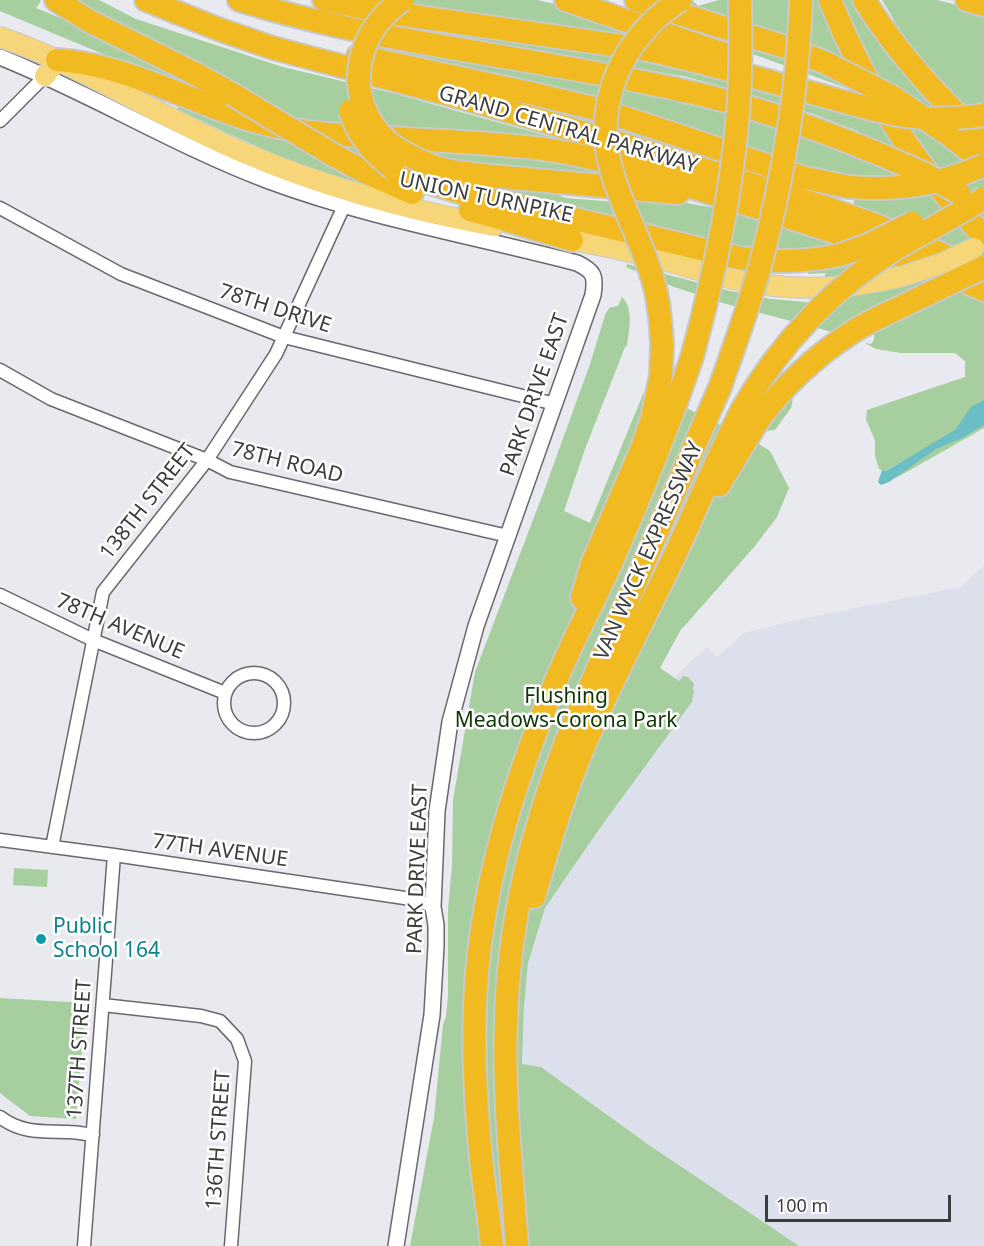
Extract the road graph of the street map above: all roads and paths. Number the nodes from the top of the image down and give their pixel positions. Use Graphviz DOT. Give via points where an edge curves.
graph roads {
  1 [pos="56,0"];
  2 [pos="146,0"];
  3 [pos="238,0"];
  4 [pos="324,0"];
  5 [pos="378,0"];
  6 [pos="403,0"];
  7 [pos="566,0"];
  8 [pos="636,0"];
  9 [pos="680,0"];
  10 [pos="740,0"];
  11 [pos="801,0"];
  12 [pos="830,0"];
  13 [pos="864,0"];
  14 [pos="967,0"];
  15 [pos="984,4"];
  16 [pos="187,16"];
  17 [pos="0,36"];
  18 [pos="0,57"];
  19 [pos="51,68"];
  20 [pos="845,102"];
  21 [pos="984,115"];
  22 [pos="0,121"];
  23 [pos="984,141"];
  24 [pos="984,163"];
  25 [pos="984,186"];
  26 [pos="984,198"];
  27 [pos="751,205"];
  28 [pos="344,206"];
  29 [pos="984,207"];
  30 [pos="0,208"];
  31 [pos="984,212"];
  32 [pos="984,235"];
  33 [pos="572,240"];
  34 [pos="984,242"];
  35 [pos="585,266"];
  36 [pos="984,267"];
  37 [pos="865,270"];
  38 [pos="984,275"];
  39 [pos="984,290"];
  40 [pos="284,337"];
  41 [pos="0,370"];
  42 [pos="555,404"];
  43 [pos="750,415"];
  44 [pos="207,460"];
  45 [pos="508,536"];
  46 [pos="0,595"];
  47 [pos="93,640"];
  48 [pos="559,674"];
  49 [pos="225,693"];
  50 [pos="0,840"];
  51 [pos="51,847"];
  52 [pos="114,855"];
  53 [pos="433,907"];
  54 [pos="509,975"];
  55 [pos="103,1005"];
  56 [pos="0,1117"];
  57 [pos="93,1135"];
  58 [pos="481,1157"];
  59 [pos="84,1246"];
  60 [pos="231,1246"];
  61 [pos="396,1246"];
  62 [pos="478,1246"];
  63 [pos="492,1246"];
  64 [pos="518,1246"];
  1 -- 33 [label="highway, bridge" via="383,180 418,195"];
  2 -- 16 [label="highway, GRAND CENTRAL PARKWAY"];
  3 -- 29 [label="highway, bridge" via="362,32 687,91 786,118 925,174"];
  4 -- 20 [label="highway" via="649,50"];
  5 -- 25 [label="highway, bridge" via="351,40 345,62 349,109 358,131 393,168 456,191 730,257 788,262 861,248"];
  6 -- 27 [label="highway, bridge" via="382,17 369,36 358,72 368,117 399,150 422,162 466,174 660,191"];
  7 -- 20 [label="highway" via="777,72"];
  8 -- 24 [label="highway, bridge" via="824,62 891,96"];
  9 -- 48 [label="highway, bridge" via="642,32 626,55 610,94 605,130 610,169 656,291 661,375 652,419 592,564"];
  10 -- 48 [label="highway, VAN WYCK EXPRESSWAY, bridge" via="734,158 719,247 692,357 656,456"];
  11 -- 54 [label="highway, VAN WYCK EXPRESSWAY, bridge" via="785,150 760,267 720,387 553,777 526,864"];
  12 -- 32 [label="highway" via="854,54 891,120 945,194"];
  13 -- 23 [label="highway" via="913,66"];
  14 -- 15 [label="highway"];
  16 -- 24 [label="highway, bridge" via="569,102 805,178 849,187 915,186 954,178"];
  16 -- 38 [label="highway, GRAND CENTRAL PARKWAY" via="273,48 521,115 816,204 926,246"];
  17 -- 19 [label="main road, UNION TURNPIKE"];
  18 -- 19 [label="street, UNION TURNPIKE"];
  19 -- 22 [label="street"];
  19 -- 27 [label="highway" via="89,64 130,74 231,114 321,134 562,152"];
  19 -- 28 [label="street, UNION TURNPIKE" via="207,156"];
  19 -- 33 [label="main road, UNION TURNPIKE" via="310,178 430,213"];
  20 -- 21 [label="highway, bridge" via="918,119"];
  26 -- 37 [label="highway, bridge"];
  27 -- 39 [label="highway" via="881,247"];
  28 -- 35 [label="street, UNION TURNPIKE"];
  28 -- 40 [label="street, 138TH STREET"];
  30 -- 40 [label="street, 78TH DRIVE" via="121,274"];
  31 -- 37 [label="highway, bridge"];
  33 -- 34 [label="main road, UNION TURNPIKE, bridge" via="742,281 834,288 903,276 943,263"];
  35 -- 42 [label="street, PARK DRIVE EAST" via="593,275 593,295"];
  36 -- 43 [label="highway, bridge" via="841,339 794,378 771,404"];
  37 -- 43 [label="highway, bridge" via="832,297 765,374"];
  40 -- 42 [label="street, 78TH DRIVE"];
  40 -- 44 [label="street, 138TH STREET"];
  41 -- 44 [label="street, 78TH ROAD" via="51,399"];
  42 -- 45 [label="street, PARK DRIVE EAST"];
  43 -- 54 [label="highway" via="675,555 603,703 553,830"];
  44 -- 45 [label="street, 78TH ROAD" via="230,472"];
  44 -- 47 [label="street, 138TH STREET" via="103,592"];
  45 -- 53 [label="street, PARK DRIVE EAST" via="476,626 450,722 437,811"];
  46 -- 47 [label="street, 78TH AVENUE"];
  47 -- 49 [label="street, 78TH AVENUE"];
  47 -- 51 [label="street, 138TH STREET"];
  48 -- 58 [label="highway, VAN WYCK EXPRESSWAY" via="511,799 484,918 474,1035"];
  49 -- 49 [label="street" via="226,717 246,732 269,729 283,712 283,694 278,684 262,673 240,675 231,681"];
  50 -- 51 [label="street, 77TH AVENUE"];
  51 -- 52 [label="street, 77TH AVENUE"];
  52 -- 53 [label="street, 77TH AVENUE" via="421,900"];
  52 -- 55 [label="street, 137TH STREET"];
  53 -- 61 [label="street, PARK DRIVE EAST" via="436,946 432,1015"];
  54 -- 64 [label="highway, VAN WYCK EXPRESSWAY" via="506,1076"];
  55 -- 57 [label="street, 137TH STREET"];
  55 -- 60 [label="street, 136TH STREET" via="201,1016 220,1021 237,1039 245,1061"];
  56 -- 57 [label="street" via="30,1131"];
  57 -- 59 [label="street, 137TH STREET"];
  58 -- 62 [label="highway"];
  58 -- 63 [label="highway, VAN WYCK EXPRESSWAY"];
}
